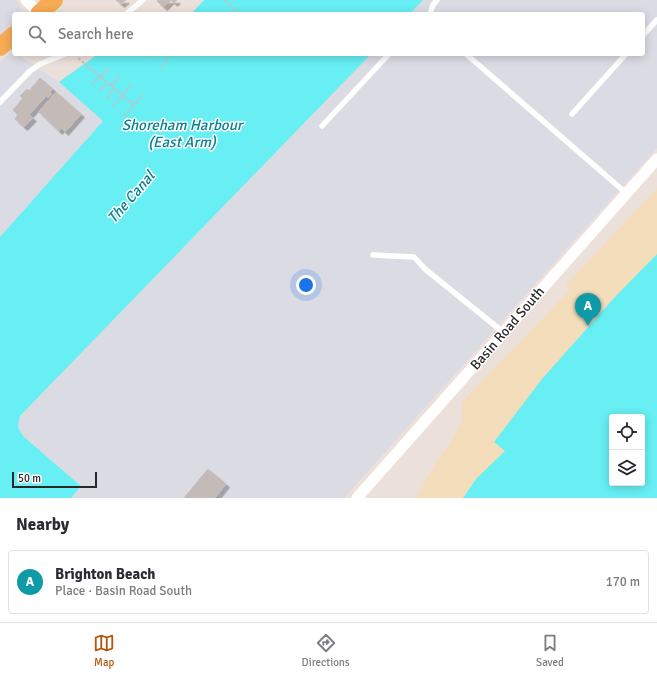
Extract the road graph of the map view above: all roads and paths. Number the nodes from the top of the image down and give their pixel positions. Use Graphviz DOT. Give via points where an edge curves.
graph roads {
  1 [pos="26,0"];
  2 [pos="54,0"];
  3 [pos="143,0"];
  4 [pos="225,0"];
  5 [pos="437,0"];
  6 [pos="37,12"];
  7 [pos="41,12"];
  8 [pos="128,12"];
  9 [pos="237,12"];
  10 [pos="431,12"];
  11 [pos="657,20"];
  12 [pos="645,33"];
  13 [pos="12,37"];
  14 [pos="0,47"];
  15 [pos="60,56"];
  16 [pos="168,56"];
  17 [pos="387,56"];
  18 [pos="468,56"];
  19 [pos="624,56"];
  20 [pos="78,58"];
  21 [pos="161,67"];
  22 [pos="109,68"];
  23 [pos="120,75"];
  24 [pos="100,77"];
  25 [pos="107,83"];
  26 [pos="132,84"];
  27 [pos="92,85"];
  28 [pos="111,86"];
  29 [pos="115,89"];
  30 [pos="100,91"];
  31 [pos="143,95"];
  32 [pos="107,98"];
  33 [pos="0,102"];
  34 [pos="134,105"];
  35 [pos="113,106"];
  36 [pos="572,114"];
  37 [pos="124,116"];
  38 [pos="322,126"];
  39 [pos="657,159"];
  40 [pos="626,193"];
  41 [pos="373,255"];
  42 [pos="503,332"];
  43 [pos="357,498"];
  1 -- 6 [label="street"];
  2 -- 7 [label="main road"];
  3 -- 8 [label="lane"];
  4 -- 9 [label="path"];
  5 -- 10 [label="lane"];
  11 -- 12 [label="lane"];
  13 -- 14 [label="main road"];
  15 -- 33 [label="lane" via="30,71"];
  16 -- 21 [label="path"];
  17 -- 38 [label="lane"];
  18 -- 40 [label="lane"];
  19 -- 36 [label="lane"];
  20 -- 24 [label="path"];
  22 -- 24 [label="path"];
  23 -- 28 [label="path"];
  24 -- 25 [label="path"];
  24 -- 27 [label="path"];
  25 -- 28 [label="path"];
  25 -- 30 [label="path"];
  26 -- 35 [label="path"];
  28 -- 29 [label="path"];
  29 -- 32 [label="path"];
  29 -- 34 [label="path"];
  31 -- 34 [label="path"];
  34 -- 37 [label="path"];
  39 -- 40 [label="street, Basin Road South"];
  40 -- 42 [label="street, Basin Road South"];
  41 -- 42 [label="lane" via="414,257 425,269"];
  42 -- 43 [label="street, Basin Road South"];
}
